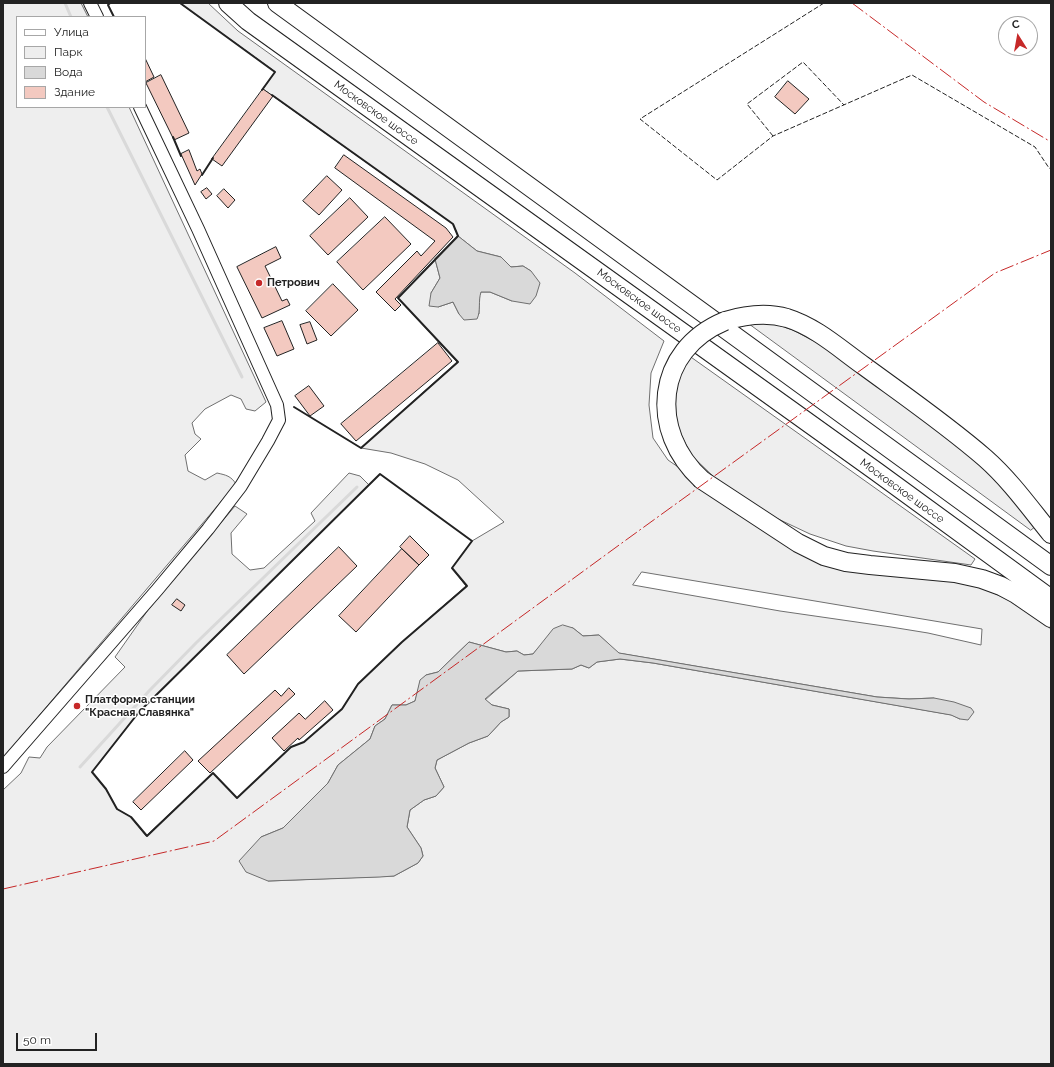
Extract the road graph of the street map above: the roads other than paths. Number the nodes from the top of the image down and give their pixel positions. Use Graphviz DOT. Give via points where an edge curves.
graph roads {
  1 [pos="90,3"];
  2 [pos="228,3"];
  3 [pos="277,3"];
  4 [pos="96,16"];
  5 [pos="140,108"];
  6 [pos="1051,534"];
  7 [pos="1051,566"];
  8 [pos="1051,599"];
  9 [pos="1051,618"];
  10 [pos="3,767"];
  1 -- 4 [label="street"];
  2 -- 8 [label="highway, Московское шоссе" via="248,21"];
  3 -- 7 [label="highway"];
  5 -- 10 [label="street" via="271,391 277,405 279,420 241,486 208,529"];
  6 -- 9 [label="highway, bridge" via="986,459 823,336 800,323 762,314 725,321 702,333 692,342 672,375 668,387 668,426 677,450 688,466 702,480 798,543 824,556 846,562 955,573 982,579 1001,586"];
}
